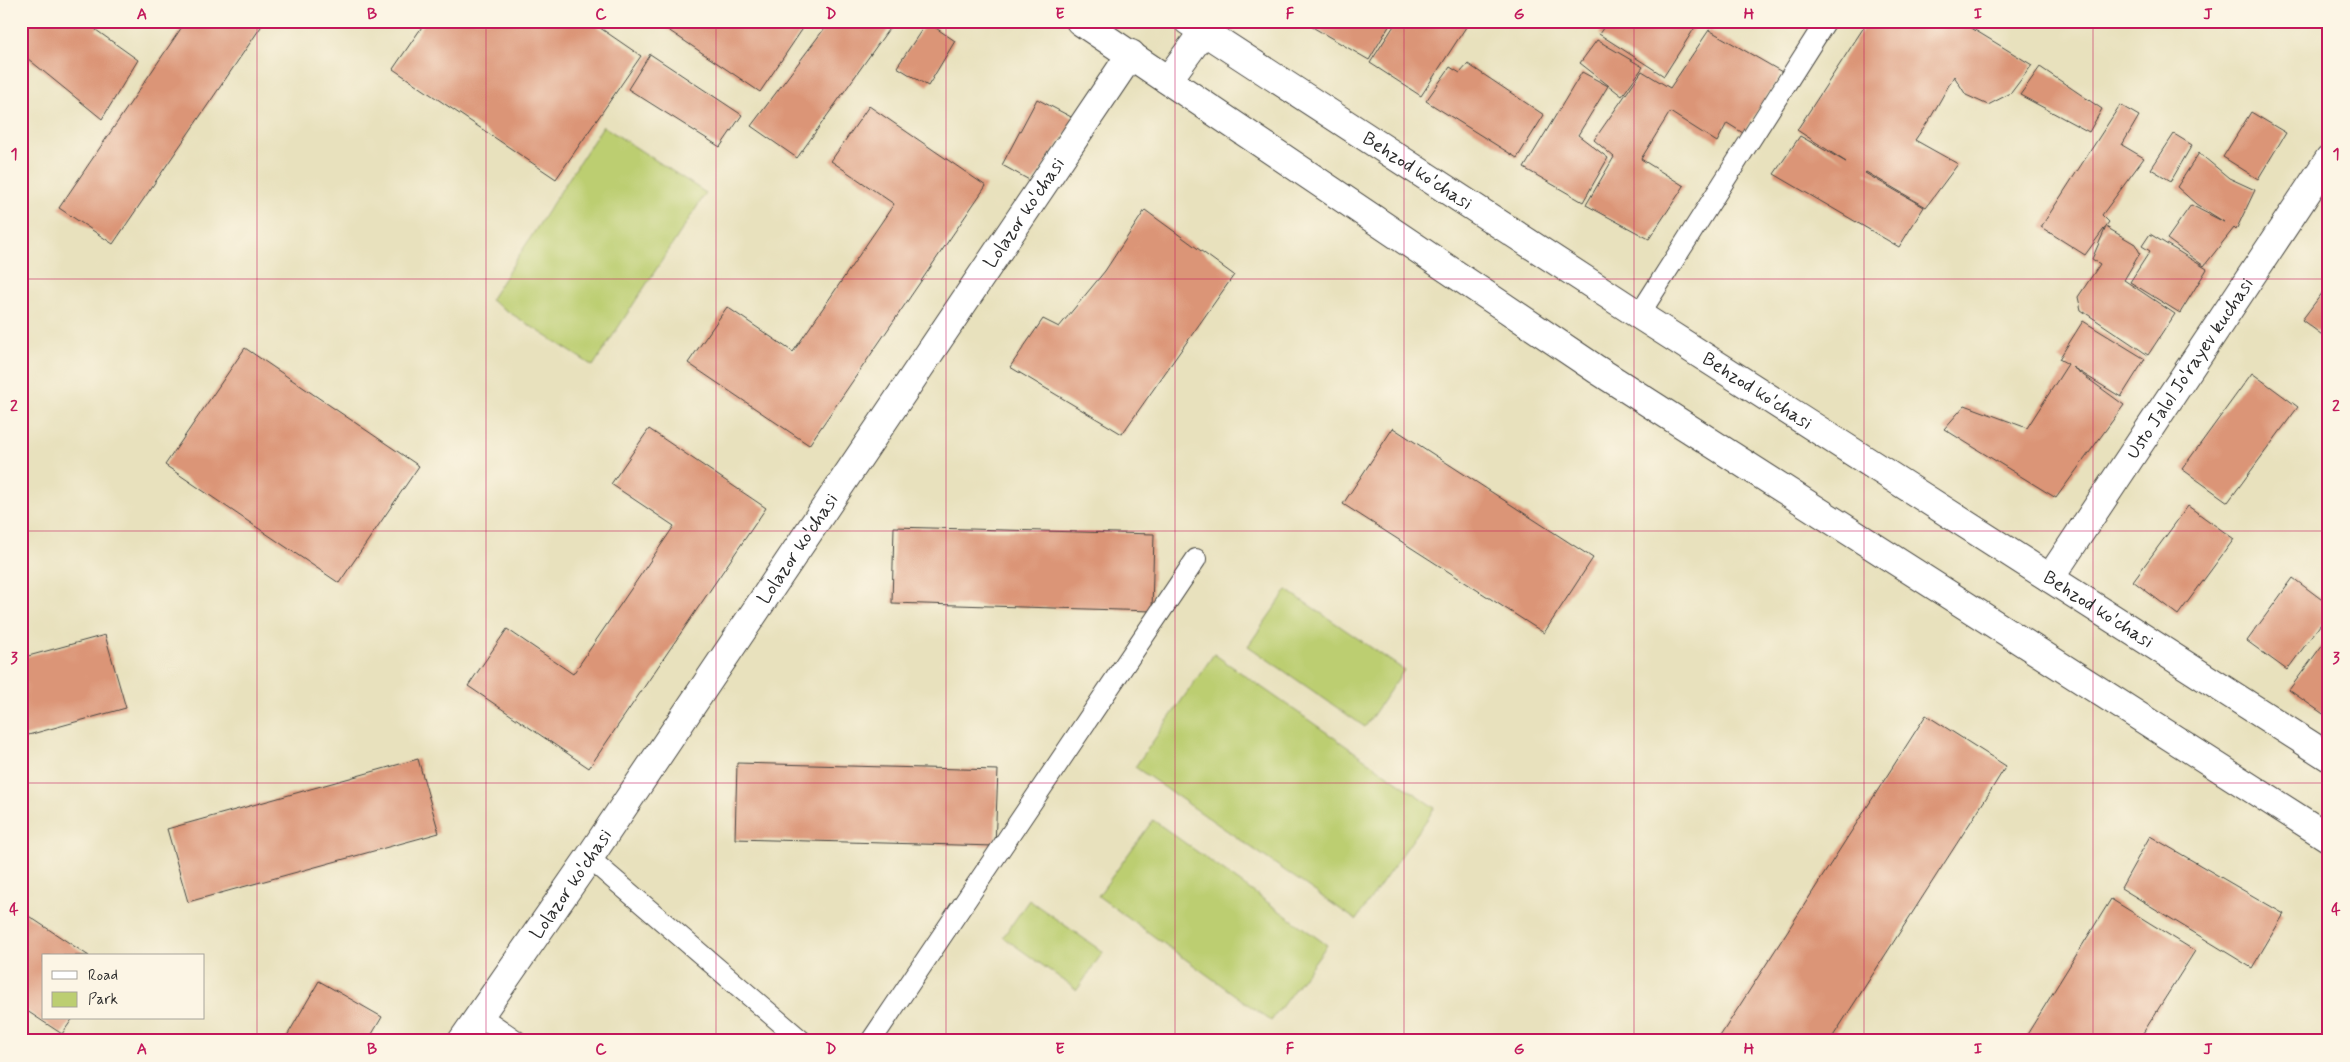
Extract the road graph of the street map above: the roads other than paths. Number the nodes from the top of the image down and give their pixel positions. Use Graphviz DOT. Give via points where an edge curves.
graph roads {
  1 [pos="1080,21"];
  2 [pos="1826,21"];
  3 [pos="1201,25"];
  4 [pos="1130,54"];
  5 [pos="1168,80"];
  6 [pos="2329,159"];
  7 [pos="1639,315"];
  8 [pos="1196,559"];
  9 [pos="2050,578"];
  10 [pos="2329,757"];
  11 [pos="2329,838"];
  12 [pos="589,858"];
  13 [pos="479,1015"];
  14 [pos="462,1041"];
  15 [pos="517,1041"];
  16 [pos="802,1041"];
  17 [pos="871,1041"];
  1 -- 4 [label="street"];
  2 -- 7 [label="lane"];
  3 -- 5 [label="street"];
  3 -- 7 [label="street, Behzod ko'chasi"];
  4 -- 5 [label="street"];
  4 -- 12 [label="street, Lolazor ko'chasi"];
  5 -- 11 [label="street" via="1596,369"];
  6 -- 9 [label="street, Usto Jalol Jo'rayev kuchasi"];
  7 -- 9 [label="street, Behzod ko'chasi"];
  8 -- 17 [label="lane"];
  9 -- 10 [label="street, Behzod ko'chasi"];
  12 -- 13 [label="street, Lolazor ko'chasi"];
  12 -- 16 [label="lane"];
  13 -- 14 [label="street, Lolazor ko'chasi"];
  13 -- 15 [label="lane"];
}
